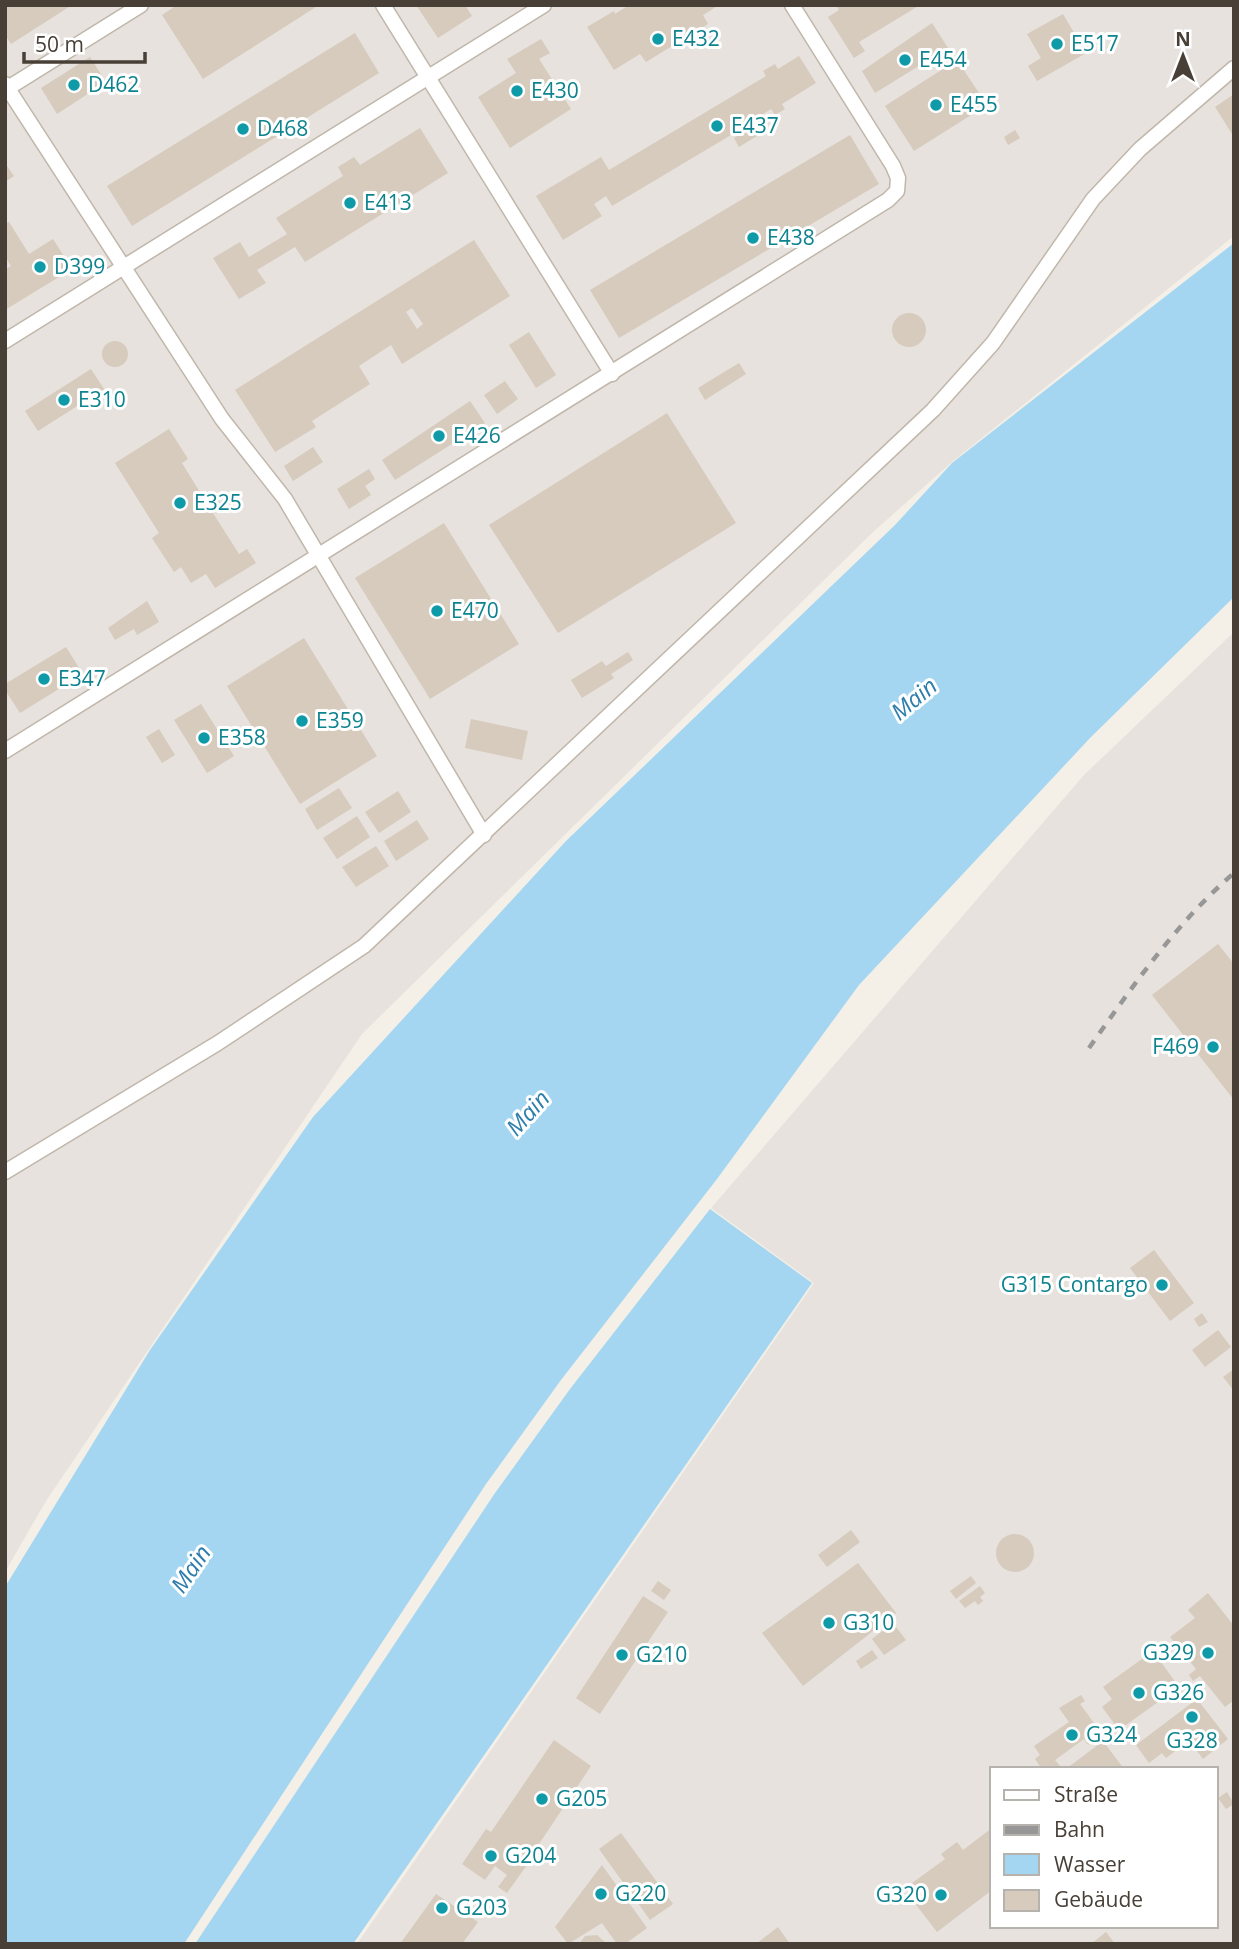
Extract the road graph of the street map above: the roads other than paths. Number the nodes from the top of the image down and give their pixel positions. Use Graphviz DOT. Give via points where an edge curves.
graph roads {
  1 [pos="141,5"];
  2 [pos="383,5"];
  3 [pos="544,5"];
  4 [pos="792,5"];
  5 [pos="1234,68"];
  6 [pos="428,77"];
  7 [pos="6,86"];
  8 [pos="126,266"];
  9 [pos="5,341"];
  10 [pos="612,374"];
  11 [pos="321,556"];
  12 [pos="5,751"];
  13 [pos="484,835"];
  14 [pos="5,1172"];
  1 -- 7 [label="street"];
  2 -- 6 [label="street"];
  3 -- 6 [label="street"];
  4 -- 10 [label="street" via="893,166 897,191"];
  5 -- 13 [label="street" via="1140,149 1093,199 993,343 942,401"];
  6 -- 8 [label="street"];
  6 -- 10 [label="street"];
  7 -- 8 [label="street"];
  8 -- 9 [label="street"];
  8 -- 11 [label="street" via="222,419 285,499"];
  10 -- 11 [label="street"];
  11 -- 12 [label="street"];
  11 -- 13 [label="street"];
  13 -- 14 [label="street" via="340,964"];
}
